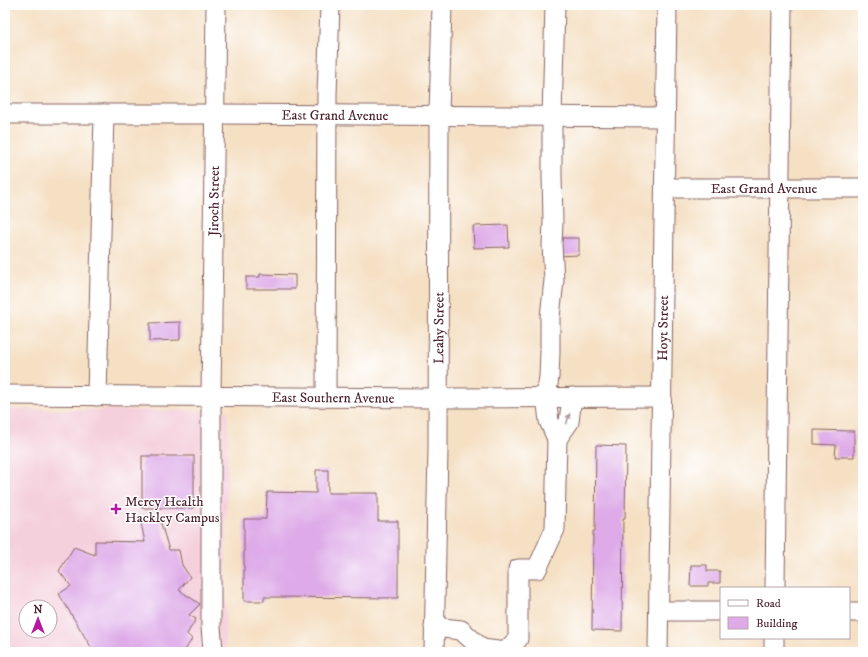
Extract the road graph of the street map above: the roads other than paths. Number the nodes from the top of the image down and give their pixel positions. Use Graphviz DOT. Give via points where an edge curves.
graph roads {
  1 [pos="216,5"];
  2 [pos="330,5"];
  3 [pos="442,5"];
  4 [pos="554,5"];
  5 [pos="667,5"];
  6 [pos="782,5"];
  7 [pos="5,114"];
  8 [pos="104,114"];
  9 [pos="214,114"];
  10 [pos="327,116"];
  11 [pos="439,116"];
  12 [pos="552,117"];
  13 [pos="665,117"];
  14 [pos="664,188"];
  15 [pos="780,188"];
  16 [pos="863,188"];
  17 [pos="5,396"];
  18 [pos="97,396"];
  19 [pos="211,396"];
  20 [pos="326,397"];
  21 [pos="546,397"];
  22 [pos="572,397"];
  23 [pos="662,397"];
  24 [pos="438,398"];
  25 [pos="557,439"];
  26 [pos="775,587"];
  27 [pos="659,611"];
  28 [pos="720,611"];
  29 [pos="850,612"];
  30 [pos="863,612"];
  31 [pos="434,627"];
  32 [pos="774,639"];
  33 [pos="215,652"];
  34 [pos="434,652"];
  35 [pos="505,652"];
  36 [pos="658,652"];
  37 [pos="774,652"];
  1 -- 9 [label="street, Jiroch Street"];
  2 -- 10 [label="street"];
  3 -- 11 [label="street, Leahy Street"];
  4 -- 12 [label="street"];
  5 -- 13 [label="street, Hoyt Street"];
  6 -- 15 [label="street"];
  7 -- 8 [label="street, East Grand Avenue"];
  8 -- 9 [label="street, East Grand Avenue"];
  8 -- 18 [label="street"];
  9 -- 10 [label="street, East Grand Avenue"];
  9 -- 19 [label="street, Jiroch Street"];
  10 -- 11 [label="street, East Grand Avenue"];
  10 -- 20 [label="street"];
  11 -- 12 [label="street, East Grand Avenue"];
  11 -- 24 [label="street, Leahy Street"];
  12 -- 13 [label="street, East Grand Avenue"];
  12 -- 21 [label="street" via="554,280"];
  13 -- 14 [label="street, Hoyt Street"];
  14 -- 15 [label="street, East Grand Avenue"];
  14 -- 23 [label="street, Hoyt Street"];
  15 -- 16 [label="street, East Grand Avenue"];
  15 -- 26 [label="street"];
  17 -- 18 [label="street, East Southern Avenue"];
  18 -- 19 [label="street, East Southern Avenue"];
  19 -- 20 [label="street, East Southern Avenue"];
  19 -- 33 [label="street, Jiroch Street" via="212,627"];
  20 -- 24 [label="street, East Southern Avenue"];
  21 -- 22 [label="street, East Southern Avenue"];
  21 -- 24 [label="street, East Southern Avenue"];
  21 -- 25 [label="street" via="549,421"];
  22 -- 23 [label="street, East Southern Avenue"];
  25 -- 22 [label="street, one-way" via="569,422"];
  23 -- 27 [label="street, Hoyt Street"];
  24 -- 31 [label="street, Leahy Street"];
  25 -- 35 [label="street" via="555,529 537,569 518,569 518,640"];
  27 -- 28 [label="street"];
  27 -- 36 [label="street, Hoyt Street"];
  29 -- 30 [label="street"];
  31 -- 34 [label="street, Leahy Street"];
  31 -- 35 [label="street" via="460,630 482,649"];
  32 -- 37 [label="street"];
}
